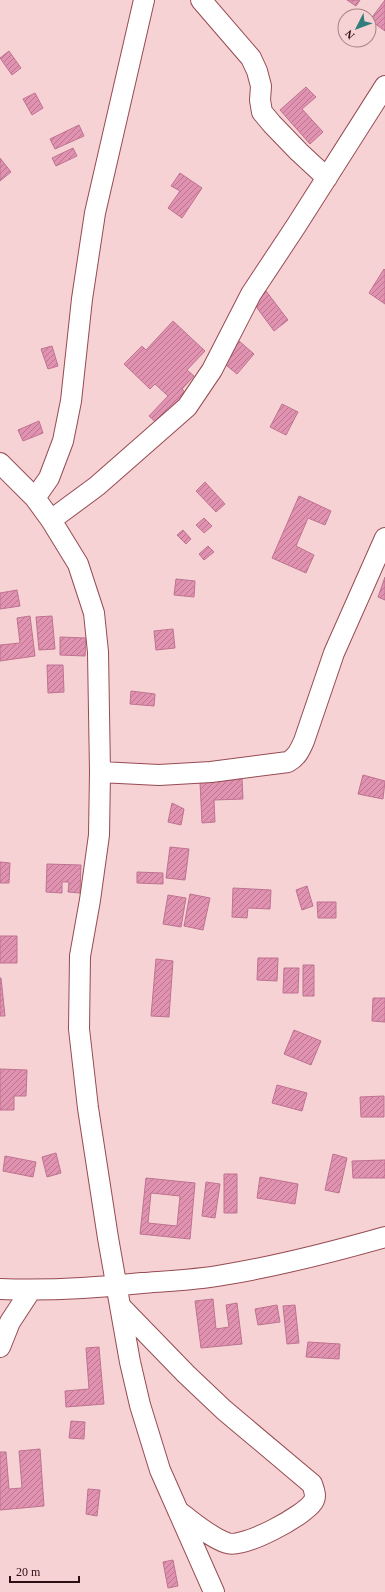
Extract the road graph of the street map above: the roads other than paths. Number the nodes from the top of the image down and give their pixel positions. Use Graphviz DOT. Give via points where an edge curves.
graph roads {
  1 [pos="144,0"];
  2 [pos="201,0"];
  3 [pos="385,86"];
  4 [pos="327,178"];
  5 [pos="0,463"];
  6 [pos="35,498"];
  7 [pos="51,520"];
  8 [pos="385,538"];
  9 [pos="100,772"];
  10 [pos="385,1237"];
  11 [pos="117,1286"];
  12 [pos="0,1289"];
  13 [pos="31,1290"];
  14 [pos="121,1307"];
  15 [pos="0,1347"];
  16 [pos="177,1510"];
  17 [pos="214,1592"];
  1 -- 6 [label="street" via="95,213 82,299 71,401 64,434 49,478"];
  2 -- 4 [label="street" via="250,58 261,86 262,112"];
  3 -- 4 [label="street"];
  4 -- 7 [label="street" via="251,294 212,370 187,408 108,477"];
  5 -- 6 [label="street"];
  6 -- 7 [label="street"];
  7 -- 9 [label="street" via="78,564 94,613 98,652"];
  8 -- 9 [label="street" via="334,653 304,741 294,758 288,762 211,772 159,775"];
  9 -- 11 [label="street" via="99,835 80,956 80,1029 99,1186"];
  10 -- 11 [label="street" via="349,1248 222,1276"];
  11 -- 13 [label="street"];
  11 -- 14 [label="street"];
  12 -- 13 [label="street"];
  13 -- 15 [label="street" via="10,1322"];
  14 -- 16 [label="street" via="140,1405 160,1470"];
  14 -- 16 [label="street" via="218,1405 312,1484 315,1494 314,1501 305,1509 262,1536 242,1543 227,1544"];
  16 -- 17 [label="street"];
}
